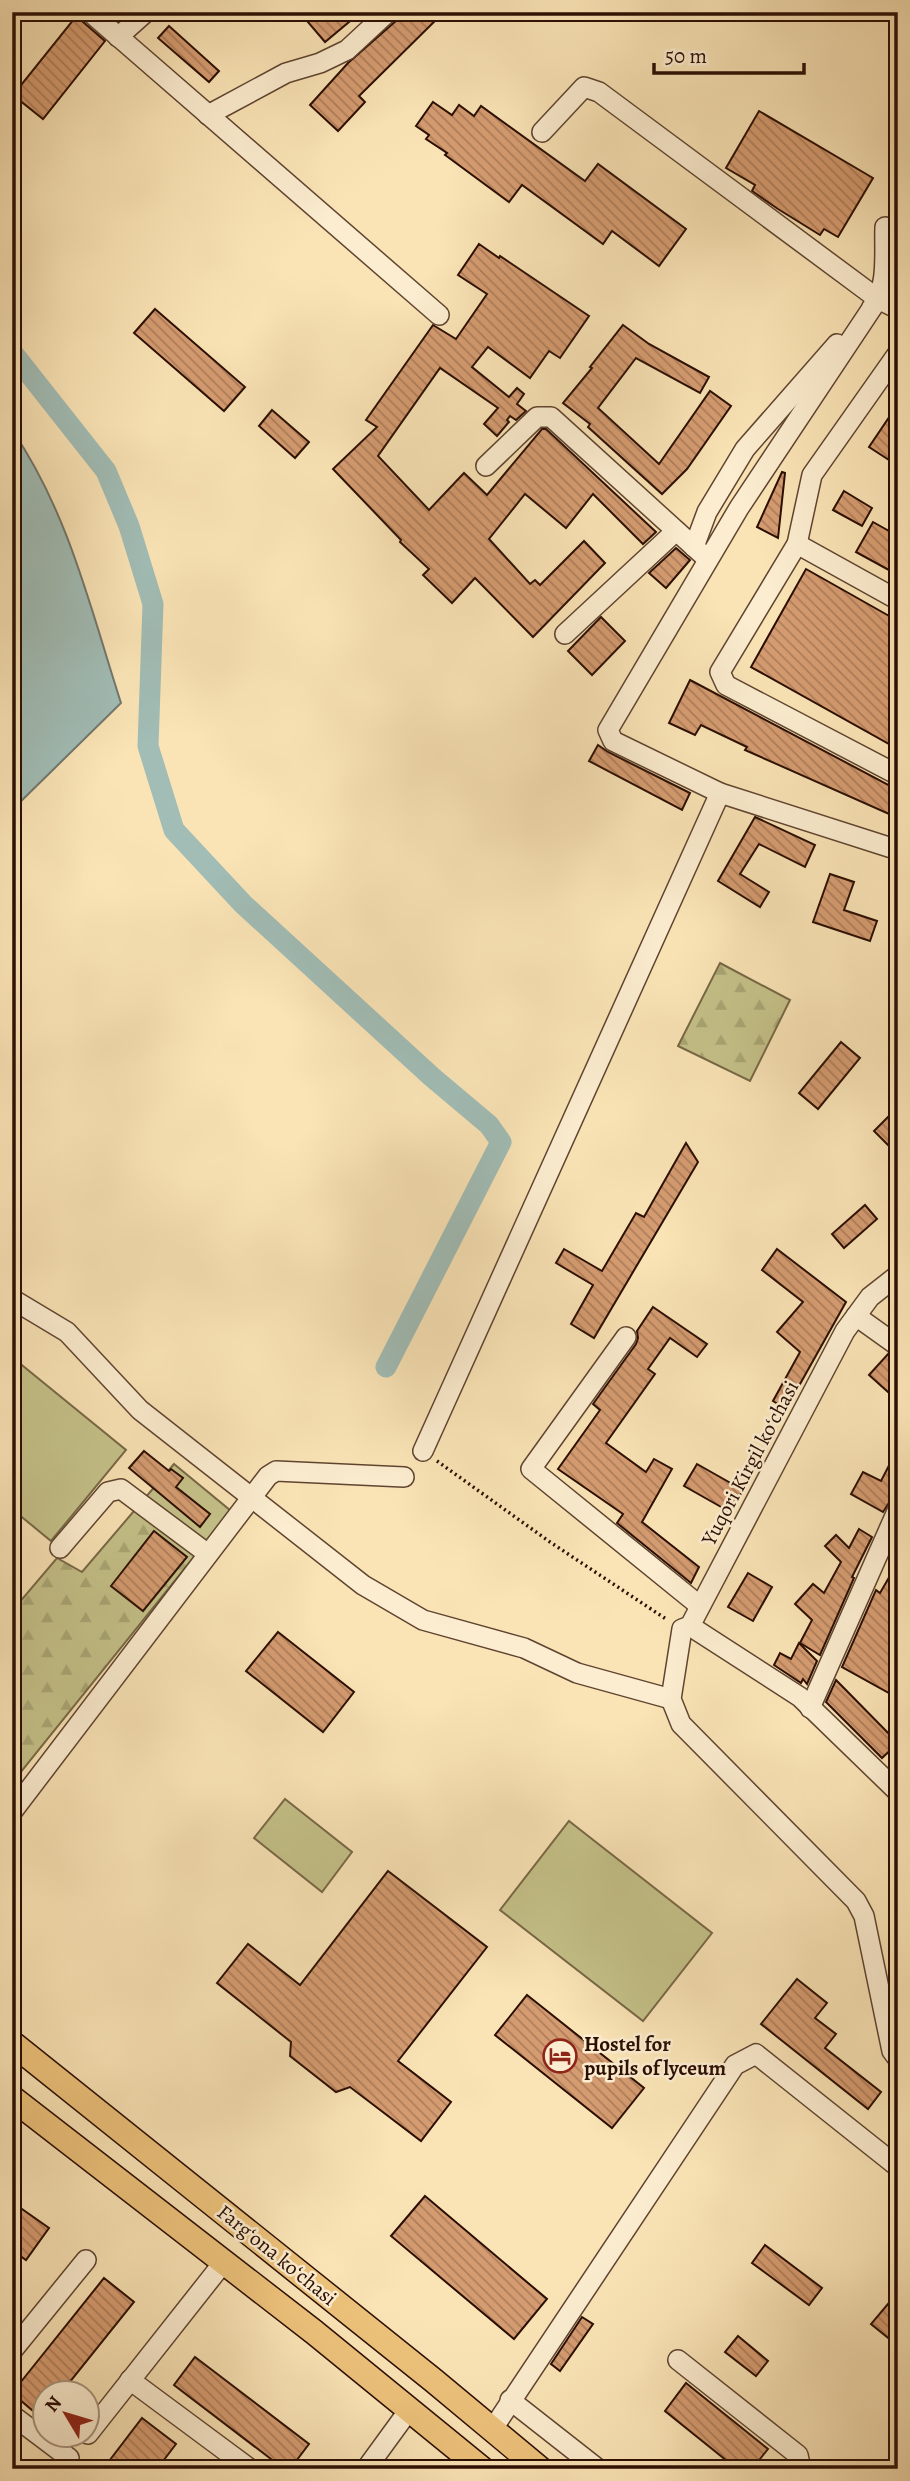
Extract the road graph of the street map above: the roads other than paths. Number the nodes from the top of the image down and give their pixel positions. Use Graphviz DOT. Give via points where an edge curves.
graph roads {
  1 [pos="90,12"];
  2 [pos="146,12"];
  3 [pos="388,12"];
  4 [pos="118,37"];
  5 [pos="208,115"];
  6 [pos="542,132"];
  7 [pos="885,227"];
  8 [pos="878,299"];
  9 [pos="898,309"];
  10 [pos="439,316"];
  11 [pos="898,354"];
  12 [pos="486,466"];
  13 [pos="676,531"];
  14 [pos="797,544"];
  15 [pos="701,554"];
  16 [pos="898,600"];
  17 [pos="565,634"];
  18 [pos="898,775"];
  19 [pos="720,793"];
  20 [pos="898,850"];
  21 [pos="898,1275"];
  22 [pos="12,1299"];
  23 [pos="856,1316"];
  24 [pos="626,1337"];
  25 [pos="898,1346"];
  26 [pos="423,1451"];
  27 [pos="404,1477"];
  28 [pos="250,1499"];
  29 [pos="898,1509"];
  30 [pos="60,1548"];
  31 [pos="208,1554"];
  32 [pos="700,1606"];
  33 [pos="686,1628"];
  34 [pos="671,1699"];
  35 [pos="810,1708"];
  36 [pos="898,1792"];
  37 [pos="12,1812"];
  38 [pos="12,2043"];
  39 [pos="898,2059"];
  40 [pos="12,2098"];
  41 [pos="898,2166"];
  42 [pos="86,2260"];
  43 [pos="223,2263"];
  44 [pos="12,2351"];
  45 [pos="678,2360"];
  46 [pos="130,2380"];
  47 [pos="510,2400"];
  48 [pos="409,2410"];
  49 [pos="12,2415"];
  50 [pos="102,2416"];
  51 [pos="492,2430"];
  52 [pos="64,2463"];
  53 [pos="250,2469"];
  54 [pos="366,2469"];
  55 [pos="482,2469"];
  56 [pos="540,2469"];
  57 [pos="598,2469"];
  58 [pos="801,2469"];
  1 -- 4 [label="street"];
  2 -- 4 [label="street"];
  3 -- 5 [label="street" via="347,50 285,73"];
  4 -- 5 [label="street"];
  5 -- 10 [label="street"];
  6 -- 8 [label="street" via="584,87 599,92"];
  7 -- 8 [label="street"];
  8 -- 9 [label="street"];
  8 -- 15 [label="street" via="739,508"];
  8 -- 15 [label="street" via="745,449 706,512"];
  11 -- 14 [label="street" via="812,475"];
  12 -- 13 [label="street" via="537,417 551,417"];
  13 -- 15 [label="street"];
  13 -- 17 [label="street"];
  14 -- 16 [label="street"];
  14 -- 18 [label="street" via="720,672 726,685"];
  15 -- 19 [label="street" via="608,730 613,741"];
  19 -- 20 [label="street"];
  19 -- 26 [label="street"];
  21 -- 23 [label="street, Yuqori Kirgil koʻchasi" via="870,1297"];
  22 -- 28 [label="street" via="66,1332 140,1410"];
  23 -- 25 [label="street"];
  23 -- 32 [label="street, Yuqori Kirgil koʻchasi"];
  24 -- 32 [label="street" via="531,1469"];
  27 -- 28 [label="street" via="276,1471"];
  28 -- 31 [label="street"];
  28 -- 34 [label="street" via="363,1585 422,1620 524,1648 577,1673"];
  29 -- 35 [label="street"];
  30 -- 31 [label="street" via="108,1492 121,1489"];
  31 -- 37 [label="street"];
  32 -- 33 [label="street, Yuqori Kirgil koʻchasi"];
  33 -- 34 [label="street, Yuqori Kirgil koʻchasi"];
  33 -- 35 [label="street" via="800,1697"];
  34 -- 39 [label="street" via="681,1724 856,1901 864,1916 892,2051"];
  35 -- 36 [label="street"];
  38 -- 51 [label="main road, Fargʻona koʻchasi"];
  40 -- 43 [label="main road, Fargʻona koʻchasi"];
  41 -- 47 [label="street" via="756,2054 734,2065"];
  42 -- 44 [label="street"];
  43 -- 46 [label="street"];
  43 -- 48 [label="main road, Fargʻona koʻchasi"];
  45 -- 58 [label="street" via="798,2455"];
  46 -- 50 [label="street"];
  46 -- 53 [label="street"];
  47 -- 51 [label="street"];
  47 -- 57 [label="street"];
  48 -- 54 [label="street"];
  48 -- 55 [label="main road, Fargʻona koʻchasi"];
  49 -- 52 [label="street"];
  51 -- 56 [label="main road, Fargʻona koʻchasi"];
}
